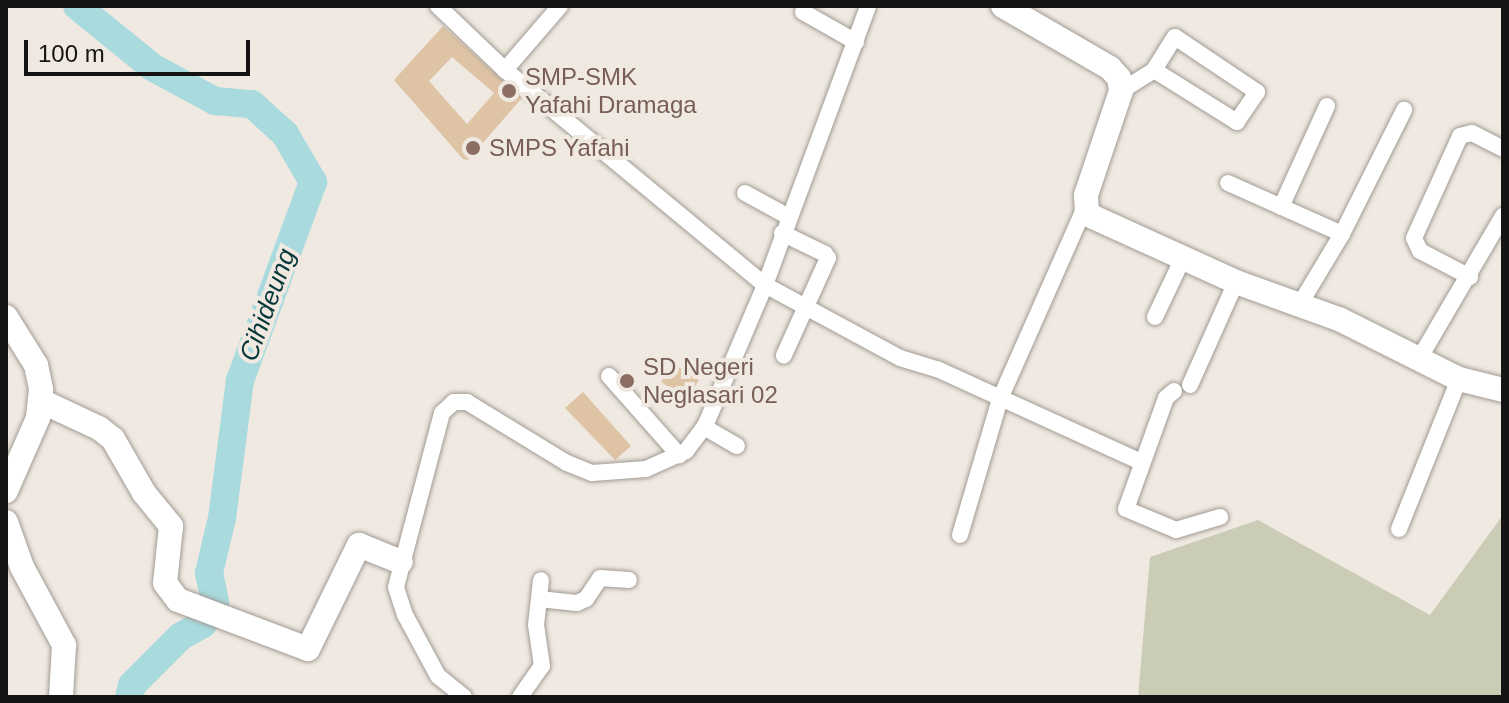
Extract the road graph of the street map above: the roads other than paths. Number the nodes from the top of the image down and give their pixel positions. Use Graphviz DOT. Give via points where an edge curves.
graph roads {
  1 [pos="438,6"];
  2 [pos="560,6"];
  3 [pos="867,7"];
  4 [pos="1019,10"];
  5 [pos="803,12"];
  6 [pos="856,42"];
  7 [pos="505,70"];
  8 [pos="1154,70"];
  9 [pos="1121,91"];
  10 [pos="1327,106"];
  11 [pos="1404,110"];
  12 [pos="1503,149"];
  13 [pos="1228,183"];
  14 [pos="745,193"];
  15 [pos="1086,205"];
  16 [pos="1281,207"];
  17 [pos="789,217"];
  18 [pos="1503,217"];
  19 [pos="782,233"];
  20 [pos="1342,234"];
  21 [pos="1183,258"];
  22 [pos="1470,277"];
  23 [pos="1236,282"];
  24 [pos="765,285"];
  25 [pos="1300,304"];
  26 [pos="803,308"];
  27 [pos="6,317"];
  28 [pos="1155,317"];
  29 [pos="784,355"];
  30 [pos="1419,359"];
  31 [pos="609,376"];
  32 [pos="1459,379"];
  33 [pos="1190,385"];
  34 [pos="1503,390"];
  35 [pos="1174,391"];
  36 [pos="1000,399"];
  37 [pos="41,401"];
  38 [pos="704,427"];
  39 [pos="737,446"];
  40 [pos="679,455"];
  41 [pos="1141,462"];
  42 [pos="6,491"];
  43 [pos="1220,517"];
  44 [pos="6,522"];
  45 [pos="1399,529"];
  46 [pos="960,535"];
  47 [pos="401,562"];
  48 [pos="15,574"];
  49 [pos="541,580"];
  50 [pos="629,580"];
  51 [pos="539,599"];
  52 [pos="61,697"];
  53 [pos="464,697"];
  54 [pos="520,697"];
  1 -- 7 [label="street"];
  2 -- 7 [label="street"];
  3 -- 6 [label="street"];
  4 -- 9 [label="street" via="1110,68"];
  5 -- 6 [label="street"];
  6 -- 17 [label="street"];
  7 -- 24 [label="street"];
  8 -- 8 [label="street" via="1237,122 1257,92 1175,37"];
  8 -- 9 [label="street"];
  9 -- 15 [label="street"];
  10 -- 16 [label="street"];
  11 -- 20 [label="street"];
  12 -- 22 [label="street" via="1472,133 1460,136 1414,238 1420,251"];
  13 -- 16 [label="street"];
  14 -- 17 [label="street"];
  15 -- 21 [label="street" via="1101,222"];
  15 -- 36 [label="street"];
  16 -- 20 [label="street"];
  17 -- 19 [label="street"];
  18 -- 22 [label="street"];
  19 -- 24 [label="street"];
  19 -- 26 [label="street" via="827,256"];
  20 -- 25 [label="street"];
  21 -- 23 [label="street"];
  21 -- 28 [label="street"];
  22 -- 30 [label="street"];
  23 -- 25 [label="street"];
  23 -- 33 [label="street"];
  24 -- 26 [label="street"];
  24 -- 38 [label="street"];
  25 -- 30 [label="street"];
  26 -- 29 [label="street"];
  26 -- 36 [label="street" via="900,358"];
  27 -- 37 [label="street" via="36,365"];
  30 -- 32 [label="street"];
  31 -- 40 [label="street"];
  32 -- 34 [label="street"];
  32 -- 45 [label="street"];
  35 -- 41 [label="street" via="1166,396"];
  36 -- 41 [label="street"];
  36 -- 46 [label="street"];
  37 -- 42 [label="street"];
  37 -- 47 [label="street" via="113,439 144,493 171,526 165,583 178,600 308,649 359,545"];
  38 -- 39 [label="street"];
  38 -- 40 [label="street"];
  40 -- 47 [label="street" via="646,469 592,473 467,402 454,402 436,424"];
  41 -- 43 [label="street" via="1128,512 1176,530"];
  44 -- 48 [label="street"];
  47 -- 53 [label="street" via="396,587 413,631 438,676"];
  48 -- 52 [label="street" via="64,645"];
  49 -- 51 [label="street"];
  50 -- 51 [label="street" via="600,578 577,603"];
  51 -- 54 [label="street" via="536,625 542,666"];
}
